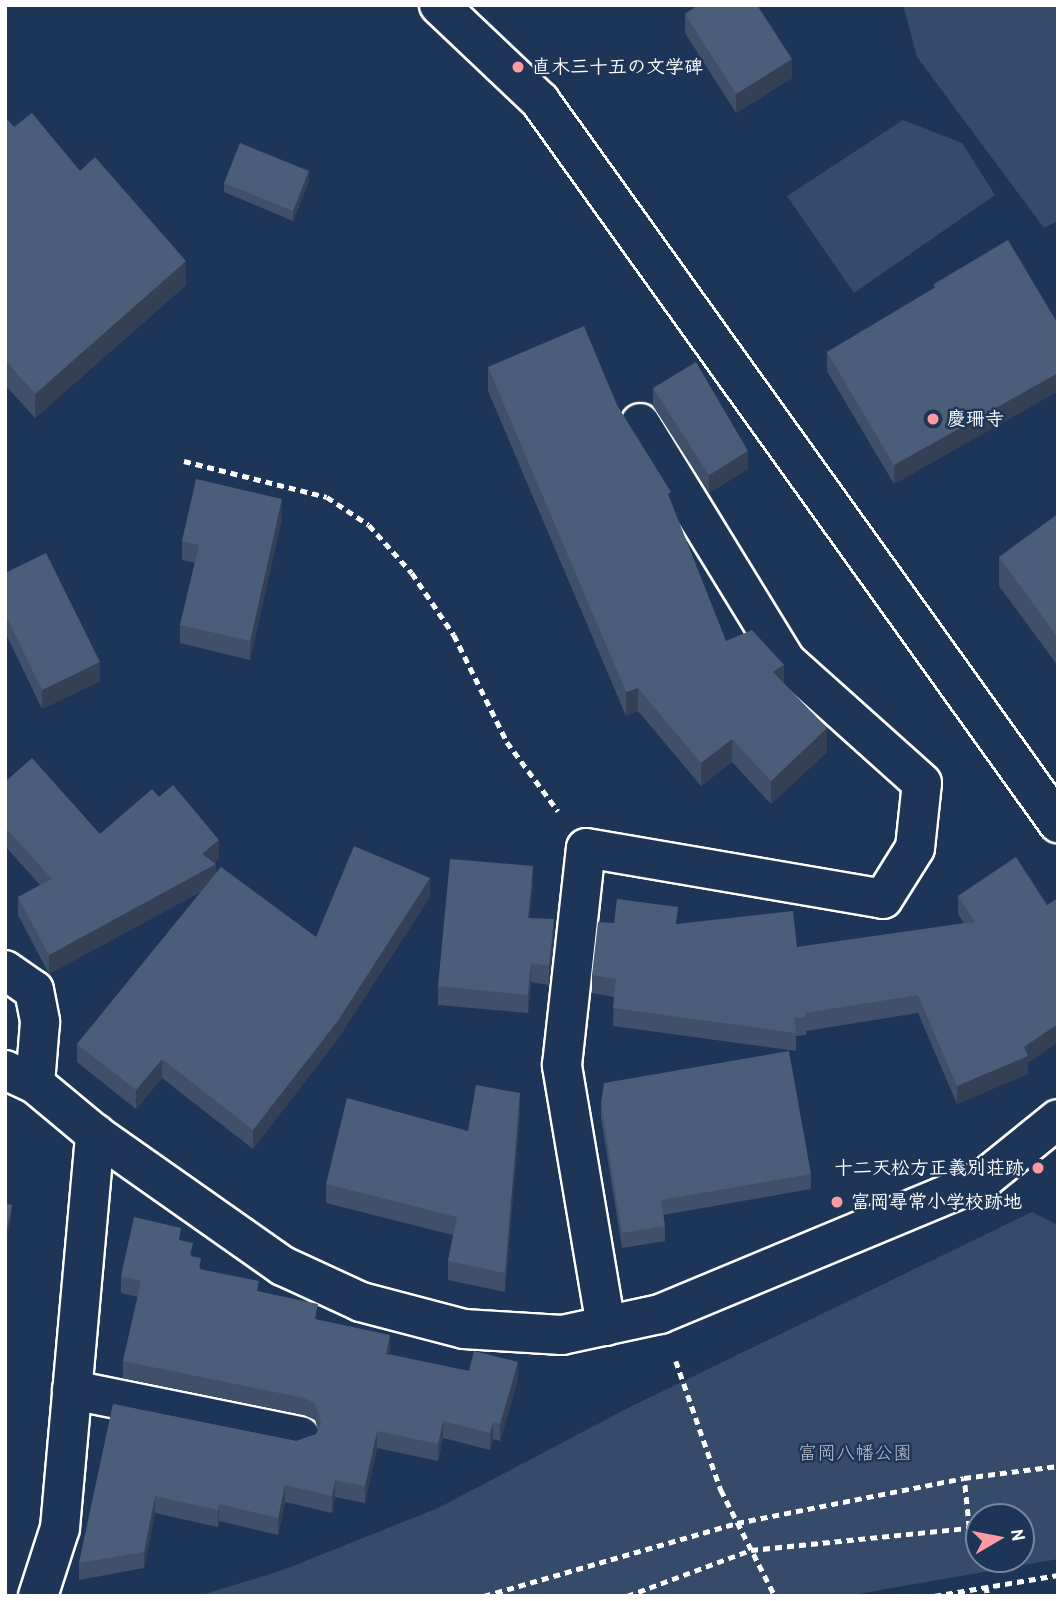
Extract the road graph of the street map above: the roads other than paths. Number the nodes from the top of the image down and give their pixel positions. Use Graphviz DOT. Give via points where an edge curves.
graph roads {
  1 [pos="439,5"];
  2 [pos="640,423"];
  3 [pos="1058,823"];
  4 [pos="5,970"];
  5 [pos="20,1077"];
  6 [pos="1058,1119"];
  7 [pos="95,1134"];
  8 [pos="606,1326"];
  9 [pos="72,1390"];
  10 [pos="300,1436"];
  11 [pos="37,1596"];
  1 -- 3 [label="street" via="540,101"];
  2 -- 8 [label="street" via="786,661 922,783 915,848 883,900 586,848 562,1065"];
  4 -- 5 [label="street" via="34,990 40,1022"];
  5 -- 7 [label="street"];
  6 -- 8 [label="street" via="984,1179 660,1314"];
  7 -- 8 [label="street" via="283,1266 361,1302 464,1329 562,1335"];
  7 -- 9 [label="street"];
  9 -- 10 [label="street"];
  9 -- 11 [label="street" via="60,1528"];
}
